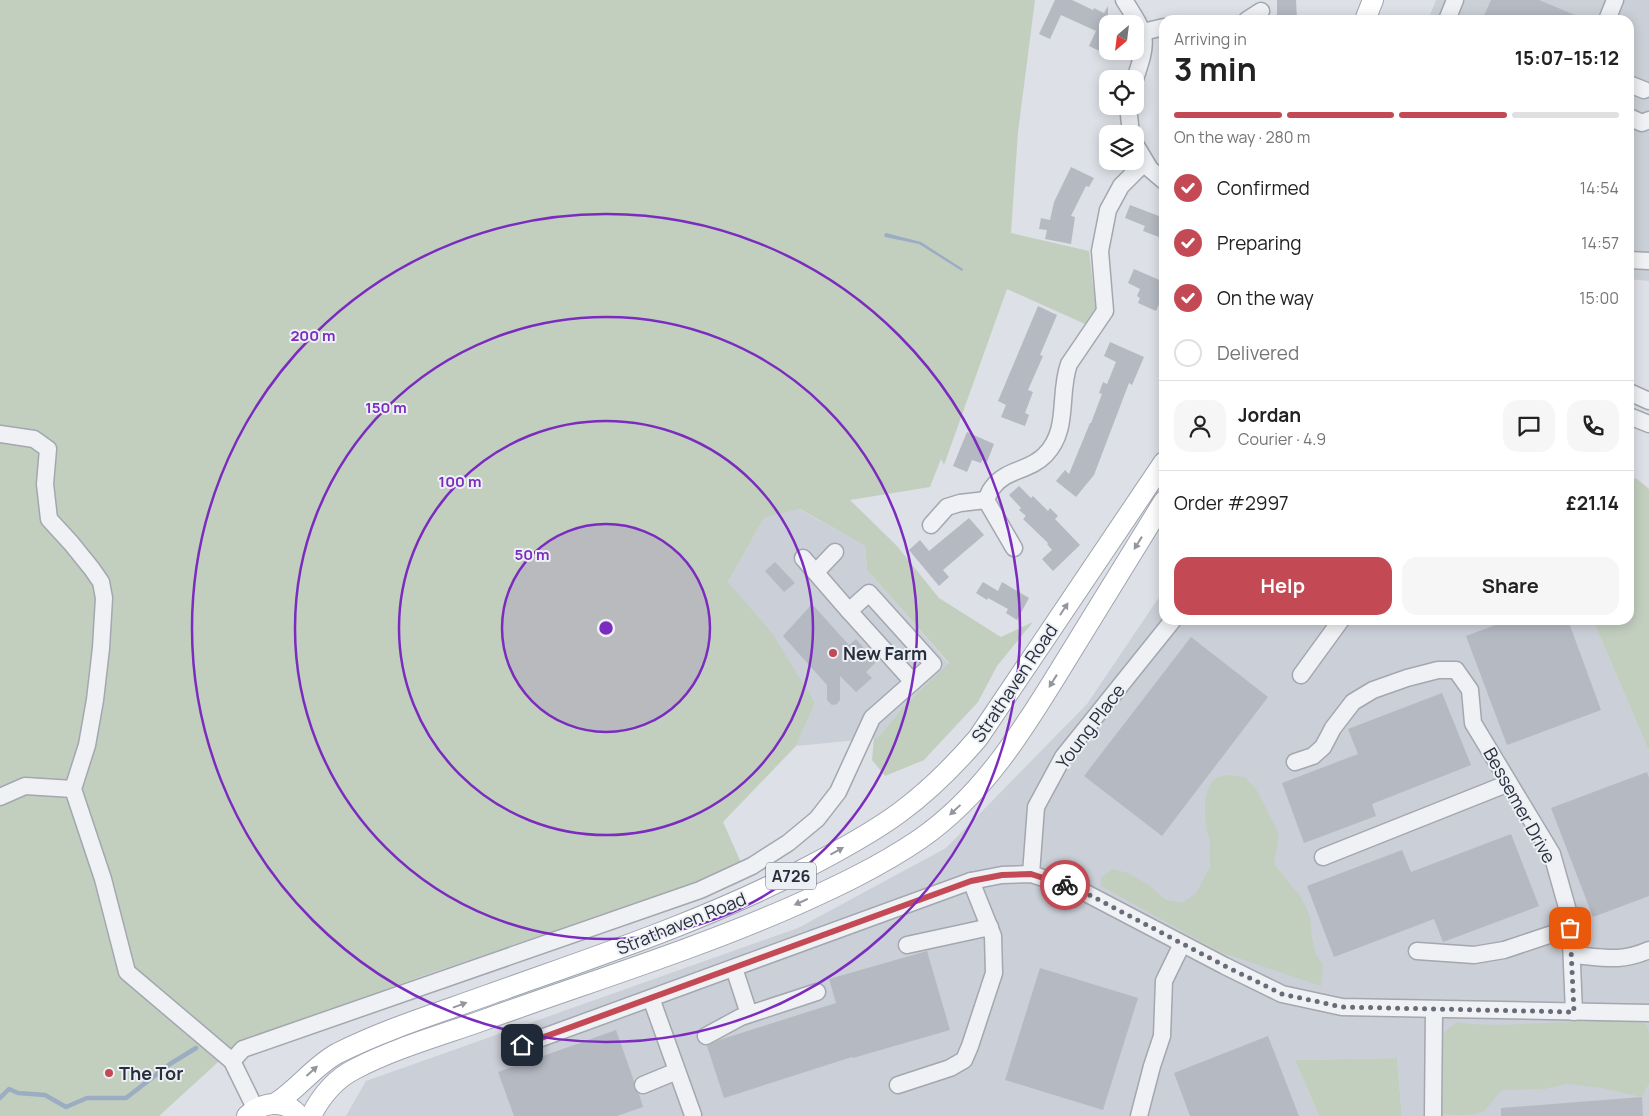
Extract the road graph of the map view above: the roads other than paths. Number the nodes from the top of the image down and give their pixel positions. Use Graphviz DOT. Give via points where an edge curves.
graph roads {
  1 [pos="1124,0"];
  2 [pos="1373,0"];
  3 [pos="1455,0"];
  4 [pos="1615,0"];
  5 [pos="1133,15"];
  6 [pos="1367,15"];
  7 [pos="1448,15"];
  8 [pos="1609,15"];
  9 [pos="1159,28"];
  10 [pos="1144,32"];
  11 [pos="1634,119"];
  12 [pos="1649,120"];
  13 [pos="1145,162"];
  14 [pos="1159,177"];
  15 [pos="1634,260"];
  16 [pos="1649,261"];
  17 [pos="1634,394"];
  18 [pos="1649,400"];
  19 [pos="1634,418"];
  20 [pos="1649,424"];
  21 [pos="0,434"];
  22 [pos="1159,469"];
  23 [pos="986,500"];
  24 [pos="1159,510"];
  25 [pos="931,524"];
  26 [pos="1014,548"];
  27 [pos="835,552"];
  28 [pos="803,558"];
  29 [pos="816,572"];
  30 [pos="849,612"];
  31 [pos="888,615"];
  32 [pos="1169,625"];
  33 [pos="1337,625"];
  34 [pos="869,633"];
  35 [pos="911,639"];
  36 [pos="891,657"];
  37 [pos="1301,675"];
  38 [pos="913,682"];
  39 [pos="1295,762"];
  40 [pos="1509,783"];
  41 [pos="73,789"];
  42 [pos="0,797"];
  43 [pos="1323,857"];
  44 [pos="1031,874"];
  45 [pos="971,881"];
  46 [pos="990,927"];
  47 [pos="1570,928"];
  48 [pos="1182,944"];
  49 [pos="907,945"];
  50 [pos="1649,950"];
  51 [pos="1417,951"];
  52 [pos="1572,955"];
  53 [pos="734,968"];
  54 [pos="817,992"];
  55 [pos="651,998"];
  56 [pos="1434,1010"];
  57 [pos="1574,1012"];
  58 [pos="1649,1013"];
  59 [pos="749,1014"];
  60 [pos="706,1036"];
  61 [pos="522,1045"];
  62 [pos="232,1061"];
  63 [pos="677,1071"];
  64 [pos="643,1085"];
  65 [pos="898,1085"];
  66 [pos="276,1103"];
  67 [pos="251,1112"];
  68 [pos="693,1115"];
  69 [pos="299,1116"];
  70 [pos="311,1116"];
  71 [pos="1139,1116"];
  72 [pos="1433,1116"];
  1 -- 5 [label="street"];
  2 -- 6 [label="main road"];
  3 -- 7 [label="street"];
  4 -- 8 [label="street"];
  9 -- 10 [label="street"];
  11 -- 12 [label="street" via="1642,123"];
  13 -- 14 [label="street"];
  13 -- 23 [label="street" via="1121,186 1108,210 1100,251 1105,311 1066,371 1062,424 1056,440 1046,455 1032,466 1000,479"];
  15 -- 16 [label="street"];
  17 -- 18 [label="street"];
  19 -- 20 [label="street"];
  21 -- 41 [label="street" via="34,439 48,449 45,484 48,519 101,582 104,598 95,700 87,744"];
  66 -- 22 [label="main road, Strathaven Road / A726, one-way" via="326,1060 346,1049 730,904 818,862 900,812 946,773 978,738"];
  23 -- 25 [label="street" via="948,507"];
  23 -- 26 [label="street"];
  24 -- 70 [label="main road, Strathaven Road / A726, one-way" via="1020,733 990,774 922,838 865,872 741,929 426,1040 356,1068 332,1085"];
  27 -- 29 [label="street"];
  28 -- 29 [label="street"];
  29 -- 30 [label="street"];
  30 -- 31 [label="street" via="869,593"];
  30 -- 34 [label="street"];
  31 -- 34 [label="street"];
  31 -- 35 [label="street"];
  32 -- 44 [label="street, Young Place" via="1063,757 1036,808"];
  33 -- 37 [label="street"];
  34 -- 36 [label="street"];
  35 -- 36 [label="street"];
  35 -- 38 [label="street" via="933,664"];
  36 -- 38 [label="street"];
  38 -- 62 [label="street" via="872,718 828,807 788,843 752,866 675,899 243,1049"];
  39 -- 40 [label="street, Bessemer Drive" via="1312,756 1323,747 1353,702 1373,690 1438,670 1456,670 1470,690 1473,723"];
  40 -- 43 [label="street"];
  40 -- 47 [label="street, Bessemer Drive" via="1552,854"];
  41 -- 42 [label="street" via="25,786"];
  41 -- 62 [label="street" via="103,879 127,972"];
  44 -- 45 [label="street"];
  44 -- 48 [label="street" via="1080,890"];
  45 -- 46 [label="street"];
  45 -- 53 [label="street"];
  46 -- 49 [label="street"];
  46 -- 65 [label="street" via="994,973 964,1060 950,1068"];
  47 -- 51 [label="street" via="1504,950 1474,955"];
  47 -- 52 [label="street, Bessemer Drive"];
  48 -- 56 [label="street" via="1282,994 1342,1007"];
  48 -- 71 [label="street" via="1164,981 1162,1036"];
  50 -- 52 [label="street" via="1620,958"];
  52 -- 57 [label="street, Bessemer Drive"];
  53 -- 55 [label="street"];
  53 -- 59 [label="street"];
  54 -- 59 [label="street"];
  55 -- 61 [label="street"];
  55 -- 63 [label="street"];
  56 -- 57 [label="street"];
  56 -- 72 [label="street"];
  57 -- 58 [label="street"];
  59 -- 60 [label="street"];
  62 -- 67 [label="street"];
  63 -- 64 [label="street"];
  63 -- 68 [label="street"];
  66 -- 67 [label="main road" via="265,1104"];
  66 -- 69 [label="main road" via="287,1106"];
}
